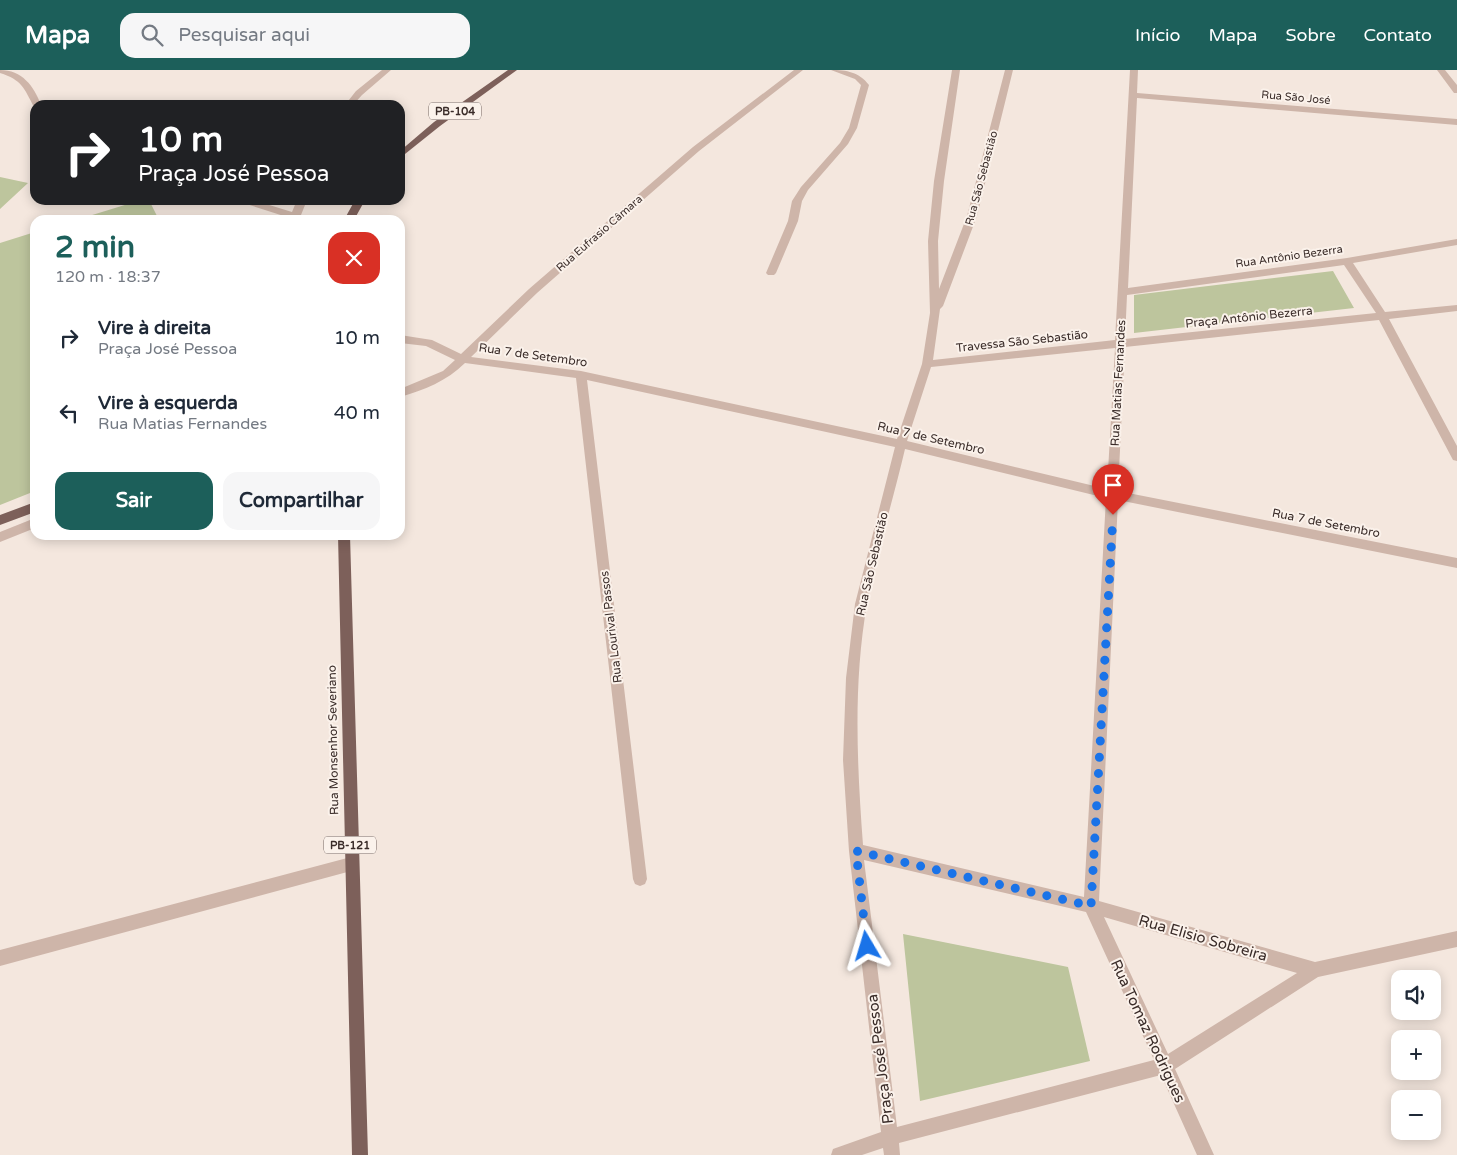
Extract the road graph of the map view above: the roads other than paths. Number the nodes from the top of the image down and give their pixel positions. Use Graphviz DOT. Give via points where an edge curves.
graph roads {
  1 [pos="0,70"];
  2 [pos="387,70"];
  3 [pos="513,70"];
  4 [pos="799,70"];
  5 [pos="835,70"];
  6 [pos="956,70"];
  7 [pos="1009,70"];
  8 [pos="1134,70"];
  9 [pos="1441,70"];
  10 [pos="1457,92"];
  11 [pos="1134,95"];
  12 [pos="35,100"];
  13 [pos="353,100"];
  14 [pos="1457,122"];
  15 [pos="405,151"];
  16 [pos="257,205"];
  17 [pos="286,215"];
  18 [pos="1457,242"];
  19 [pos="1347,261"];
  20 [pos="771,273"];
  21 [pos="1124,292"];
  22 [pos="1457,308"];
  23 [pos="935,312"];
  24 [pos="1382,315"];
  25 [pos="405,340"];
  26 [pos="1119,344"];
  27 [pos="462,359"];
  28 [pos="927,364"];
  29 [pos="581,375"];
  30 [pos="405,391"];
  31 [pos="901,444"];
  32 [pos="1457,457"];
  33 [pos="1114,495"];
  34 [pos="30,509"];
  35 [pos="0,520"];
  36 [pos="30,524"];
  37 [pos="0,537"];
  38 [pos="344,540"];
  39 [pos="1457,563"];
  40 [pos="856,851"];
  41 [pos="351,864"];
  42 [pos="640,879"];
  43 [pos="1091,906"];
  44 [pos="1457,939"];
  45 [pos="0,958"];
  46 [pos="1315,970"];
  47 [pos="1164,1066"];
  48 [pos="890,1137"];
  49 [pos="360,1155"];
  50 [pos="839,1155"];
  51 [pos="892,1155"];
  52 [pos="1206,1155"];
  1 -- 12 [label="street" via="20,78 31,89"];
  2 -- 13 [label="street"];
  3 -- 15 [label="main road, PB-104"];
  4 -- 27 [label="street, Rua Eufrasio Câmara" via="696,149 532,290"];
  5 -- 20 [label="street" via="858,77 865,85 853,128 836,155 797,201 793,221"];
  6 -- 23 [label="street, Rua São Sebastião" via="933,241"];
  7 -- 23 [label="street, Rua São Sebastião" via="972,216"];
  8 -- 11 [label="street, Rua Matias Fernandes"];
  9 -- 10 [label="street"];
  11 -- 14 [label="street, Rua São José"];
  11 -- 21 [label="street, Rua Matias Fernandes"];
  16 -- 17 [label="street"];
  18 -- 19 [label="street, Rua Antônio Bezerra"];
  19 -- 21 [label="street, Rua Antônio Bezerra"];
  19 -- 24 [label="street"];
  21 -- 26 [label="street, Rua Matias Fernandes"];
  22 -- 24 [label="street, Praça Antônio Bezerra"];
  23 -- 28 [label="street, Rua São Sebastião"];
  24 -- 26 [label="street, Praça Antônio Bezerra"];
  24 -- 32 [label="street"];
  25 -- 27 [label="street, Rua 7 de Setembro" via="428,343"];
  26 -- 28 [label="street, Travessa São Sebastião"];
  26 -- 33 [label="street, Rua Matias Fernandes"];
  27 -- 29 [label="street, Rua 7 de Setembro"];
  27 -- 30 [label="street, Rua Eufrasio Câmara" via="447,374"];
  28 -- 31 [label="street, Rua São Sebastião"];
  29 -- 31 [label="street, Rua 7 de Setembro"];
  29 -- 42 [label="street, Rua Lourival Passos"];
  31 -- 33 [label="street, Rua 7 de Setembro"];
  31 -- 40 [label="street, Rua São Sebastião" via="861,604 853,678 850,760"];
  33 -- 39 [label="street, Rua 7 de Setembro"];
  33 -- 43 [label="street, Rua Matias Fernandes"];
  34 -- 35 [label="main road"];
  36 -- 37 [label="street"];
  38 -- 41 [label="main road, Rua Monsenhor Severiano / PB-121"];
  40 -- 43 [label="street"];
  40 -- 48 [label="street, Praça José Pessoa"];
  41 -- 45 [label="street"];
  41 -- 49 [label="main road, Rua Monsenhor Severiano / PB-121"];
  43 -- 46 [label="street, Rua Elisio Sobreira"];
  43 -- 47 [label="street, Rua Tomaz Rodrigues"];
  44 -- 46 [label="street, Rua Elisio Sobreira"];
  46 -- 47 [label="street, Rua Elisio Sobreira"];
  47 -- 48 [label="street, Praça José Pessoa"];
  47 -- 52 [label="street, Rua Tomaz Rodrigues"];
  48 -- 50 [label="street"];
  48 -- 51 [label="street"];
}
